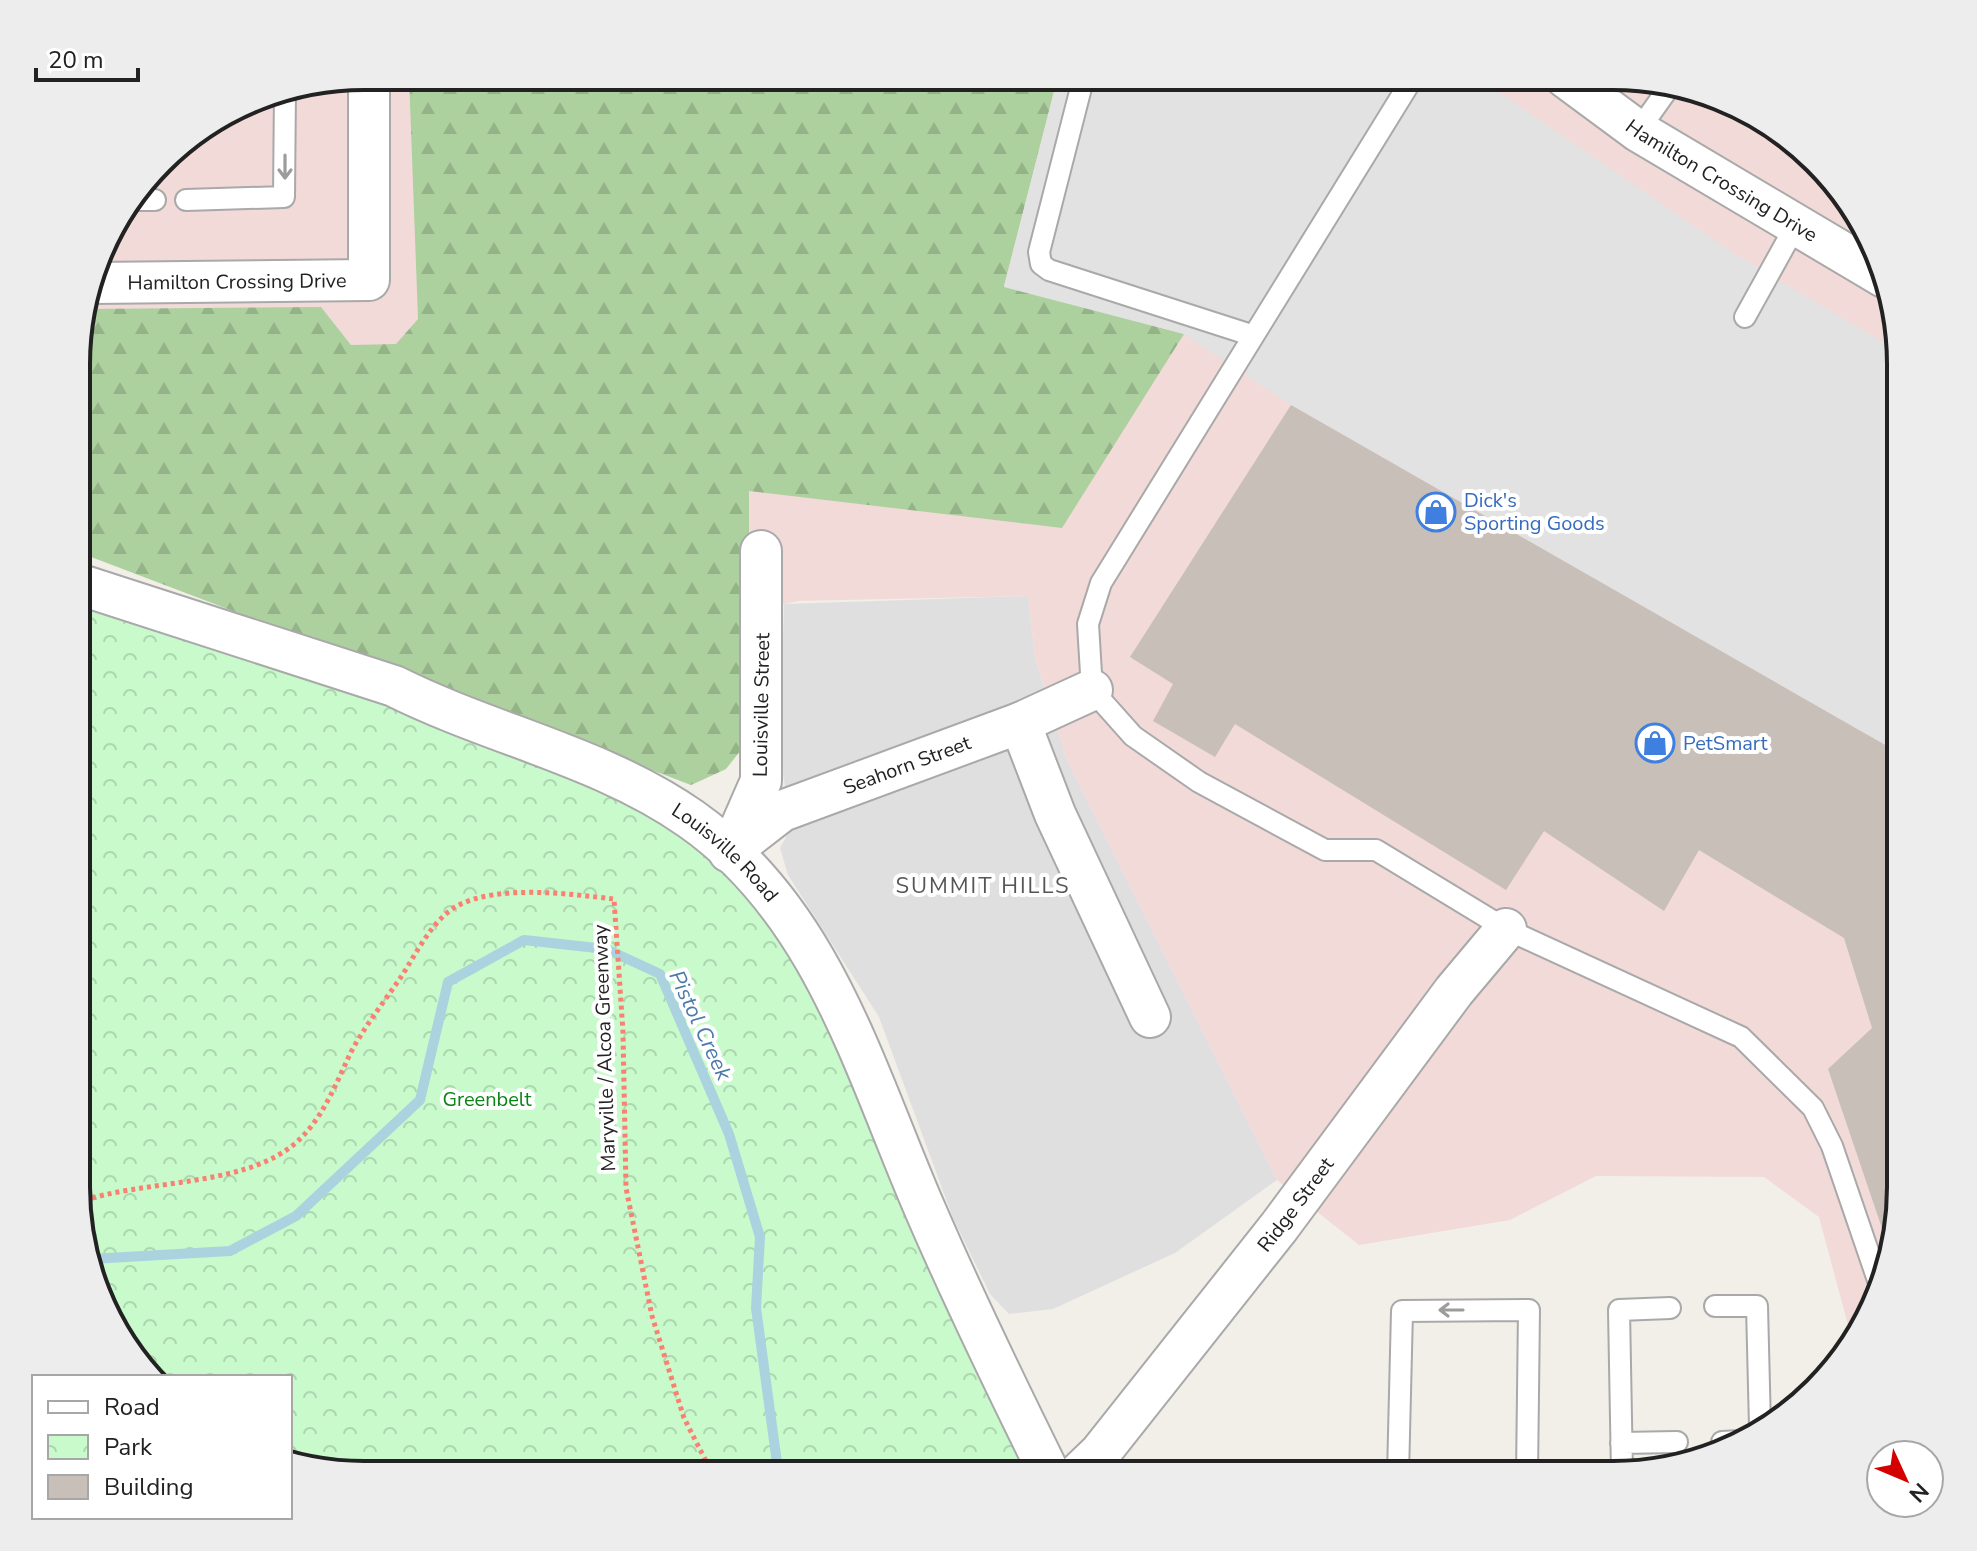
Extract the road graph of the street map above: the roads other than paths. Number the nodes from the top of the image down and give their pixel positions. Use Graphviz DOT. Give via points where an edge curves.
graph roads {
  1 [pos="369,91"];
  2 [pos="1080,91"];
  3 [pos="1398,91"];
  4 [pos="1584,91"];
  5 [pos="1664,95"];
  6 [pos="285,102"];
  7 [pos="1638,131"];
  8 [pos="145,200"];
  9 [pos="155,200"];
  10 [pos="186,200"];
  11 [pos="1796,225"];
  12 [pos="1869,268"];
  13 [pos="103,283"];
  14 [pos="1745,317"];
  15 [pos="1251,335"];
  16 [pos="761,551"];
  17 [pos="90,588"];
  18 [pos="1092,690"];
  19 [pos="1020,723"];
  20 [pos="729,852"];
  21 [pos="1506,929"];
  22 [pos="1150,1017"];
  23 [pos="1874,1268"];
  24 [pos="1715,1306"];
  25 [pos="1670,1308"];
  26 [pos="1760,1417"];
  27 [pos="1677,1442"];
  28 [pos="1621,1443"];
  29 [pos="1043,1461"];
  30 [pos="1092,1461"];
  31 [pos="1398,1461"];
  32 [pos="1527,1461"];
  33 [pos="1622,1461"];
  1 -- 13 [label="street, Hamilton Crossing Drive" via="369,280"];
  2 -- 15 [label="lane" via="1039,252 1041,264"];
  3 -- 15 [label="lane"];
  4 -- 7 [label="street, Hamilton Crossing Drive"];
  5 -- 7 [label="lane"];
  6 -- 10 [label="lane, one-way" via="284,197"];
  7 -- 11 [label="street, Hamilton Crossing Drive"];
  8 -- 9 [label="lane"];
  11 -- 12 [label="street, Hamilton Crossing Drive"];
  11 -- 14 [label="lane"];
  15 -- 18 [label="lane" via="1101,583 1088,624"];
  16 -- 20 [label="street, Louisville Street" via="761,781"];
  17 -- 20 [label="street, Louisville Road" via="394,686 578,759 646,790"];
  18 -- 19 [label="street, Seahorn Street"];
  18 -- 21 [label="lane" via="1133,736 1199,782 1325,850 1376,850"];
  19 -- 20 [label="street, Seahorn Street" via="782,811"];
  19 -- 22 [label="street" via="1055,814"];
  20 -- 29 [label="street, Louisville Road" via="803,937 846,1014 971,1314"];
  21 -- 23 [label="lane" via="1741,1037 1752,1047 1813,1108 1832,1146"];
  21 -- 30 [label="street, Ridge Street"];
  24 -- 26 [label="lane" via="1757,1306"];
  25 -- 28 [label="lane" via="1619,1310"];
  27 -- 28 [label="lane"];
  28 -- 33 [label="lane"];
  32 -- 31 [label="lane, one-way" via="1529,1310 1402,1311"];
}
